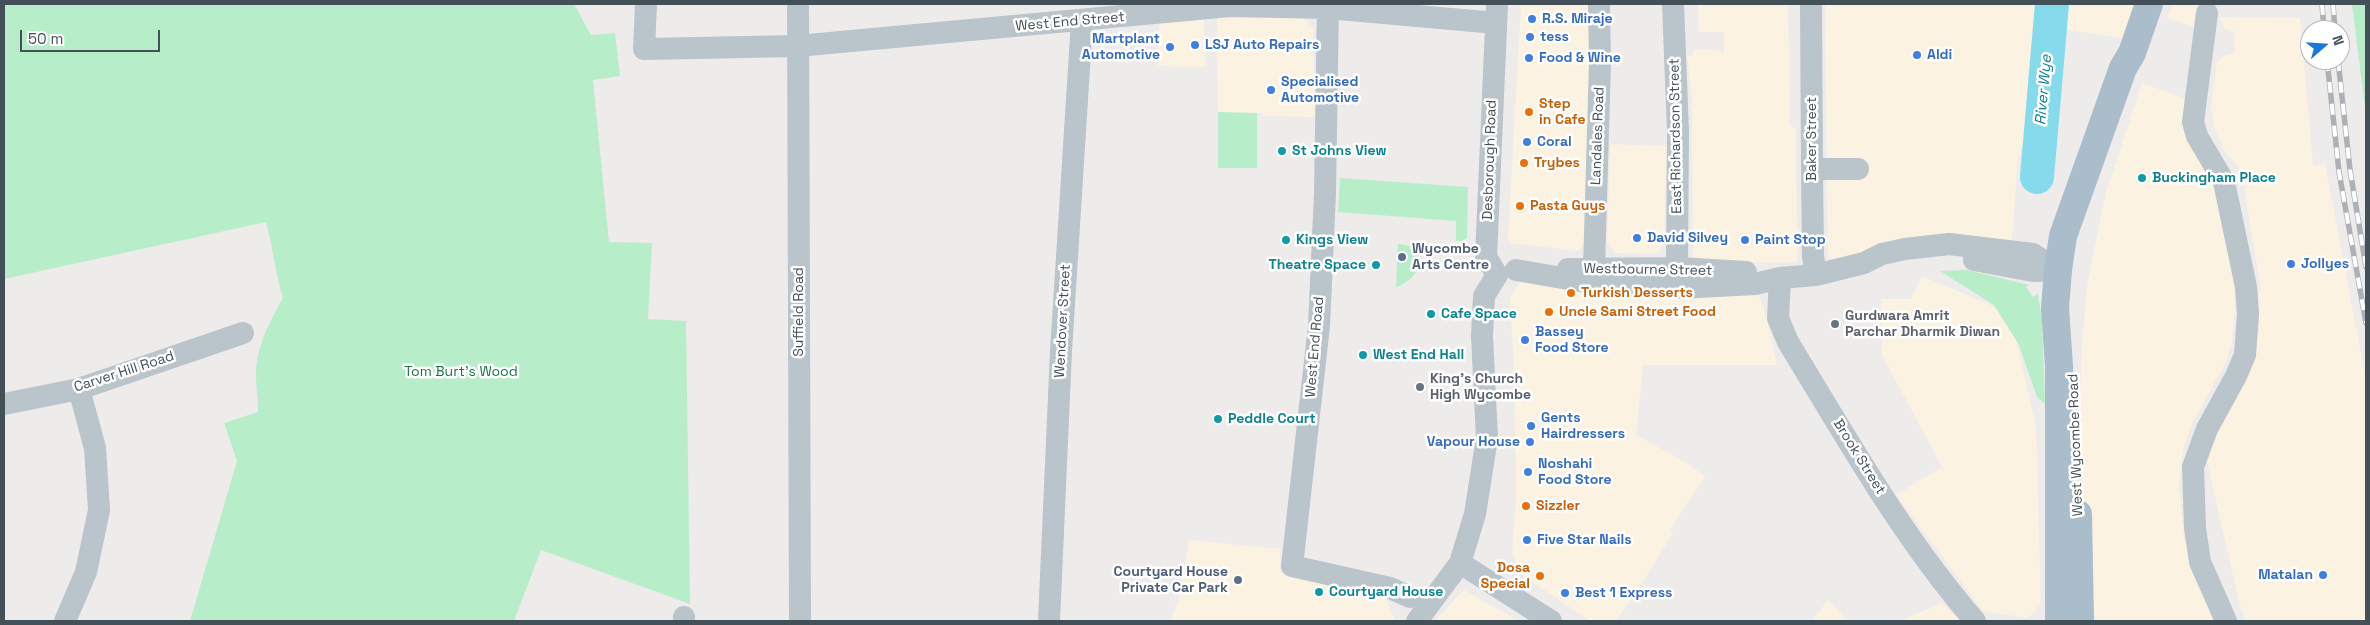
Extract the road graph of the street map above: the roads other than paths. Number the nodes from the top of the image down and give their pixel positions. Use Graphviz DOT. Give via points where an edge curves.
graph roads {
  1 [pos="646,4"];
  2 [pos="798,4"];
  3 [pos="1599,4"];
  4 [pos="1673,4"];
  5 [pos="1811,4"];
  6 [pos="2149,4"];
  7 [pos="1328,6"];
  8 [pos="1497,13"];
  9 [pos="2207,13"];
  10 [pos="1082,20"];
  11 [pos="797,46"];
  12 [pos="1858,168"];
  13 [pos="1812,169"];
  14 [pos="1594,268"];
  15 [pos="1677,268"];
  16 [pos="2058,270"];
  17 [pos="1506,272"];
  18 [pos="1816,274"];
  19 [pos="1780,278"];
  20 [pos="243,333"];
  21 [pos="79,388"];
  22 [pos="4,404"];
  23 [pos="1460,563"];
  24 [pos="1410,597"];
  25 [pos="66,621"];
  26 [pos="800,621"];
  27 [pos="1049,621"];
  28 [pos="1417,621"];
  29 [pos="1551,621"];
  30 [pos="1975,621"];
  31 [pos="2059,621"];
  32 [pos="2080,621"];
  33 [pos="2226,621"];
  1 -- 11 [label="street, West End Street" via="644,49"];
  2 -- 11 [label="street, Suffield Road"];
  3 -- 14 [label="street, Landales Road"];
  4 -- 15 [label="street, East Richardson Street" via="1678,132"];
  5 -- 13 [label="street, Baker Street"];
  6 -- 16 [label="main road, West Wycombe Road" via="2063,236"];
  7 -- 8 [label="street, West End Street"];
  7 -- 10 [label="street, West End Street" via="1230,6"];
  7 -- 24 [label="street, West End Road" via="1325,190 1318,326 1292,566 1390,588"];
  8 -- 17 [label="street, Desborough Road" via="1486,257"];
  9 -- 33 [label="street" via="2193,122 2197,136 2224,182 2246,287 2248,314 2245,354 2207,429 2193,467 2200,562"];
  10 -- 11 [label="street, West End Street"];
  10 -- 27 [label="street, Wendover Street" via="1061,351"];
  11 -- 26 [label="street, Suffield Road"];
  12 -- 13 [label="street"];
  13 -- 18 [label="street, Baker Street"];
  14 -- 15 [label="street, Westbourne Street"];
  14 -- 17 [label="street, Westbourne Street"];
  15 -- 19 [label="street, Westbourne Street" via="1756,272"];
  16 -- 18 [label="street, Westbourne Street" via="2032,254 1949,244 1882,254 1864,263"];
  16 -- 31 [label="main road, West Wycombe Road" via="2055,308 2060,375"];
  16 -- 32 [label="main road, West Wycombe Road" via="2069,317 2073,361"];
  17 -- 19 [label="street, Westbourne Street" via="1597,284 1678,288 1755,284"];
  17 -- 23 [label="street" via="1484,296 1482,336 1487,438 1475,514"];
  18 -- 19 [label="street, Westbourne Street"];
  19 -- 30 [label="street, Brook Street" via="1778,318 1788,342 1875,483 1943,584"];
  20 -- 21 [label="street, Carver Hill Road"];
  21 -- 22 [label="street, Carver Hill Road"];
  21 -- 25 [label="street" via="95,448 99,510 86,572"];
  23 -- 28 [label="street"];
  23 -- 29 [label="street"];
}
